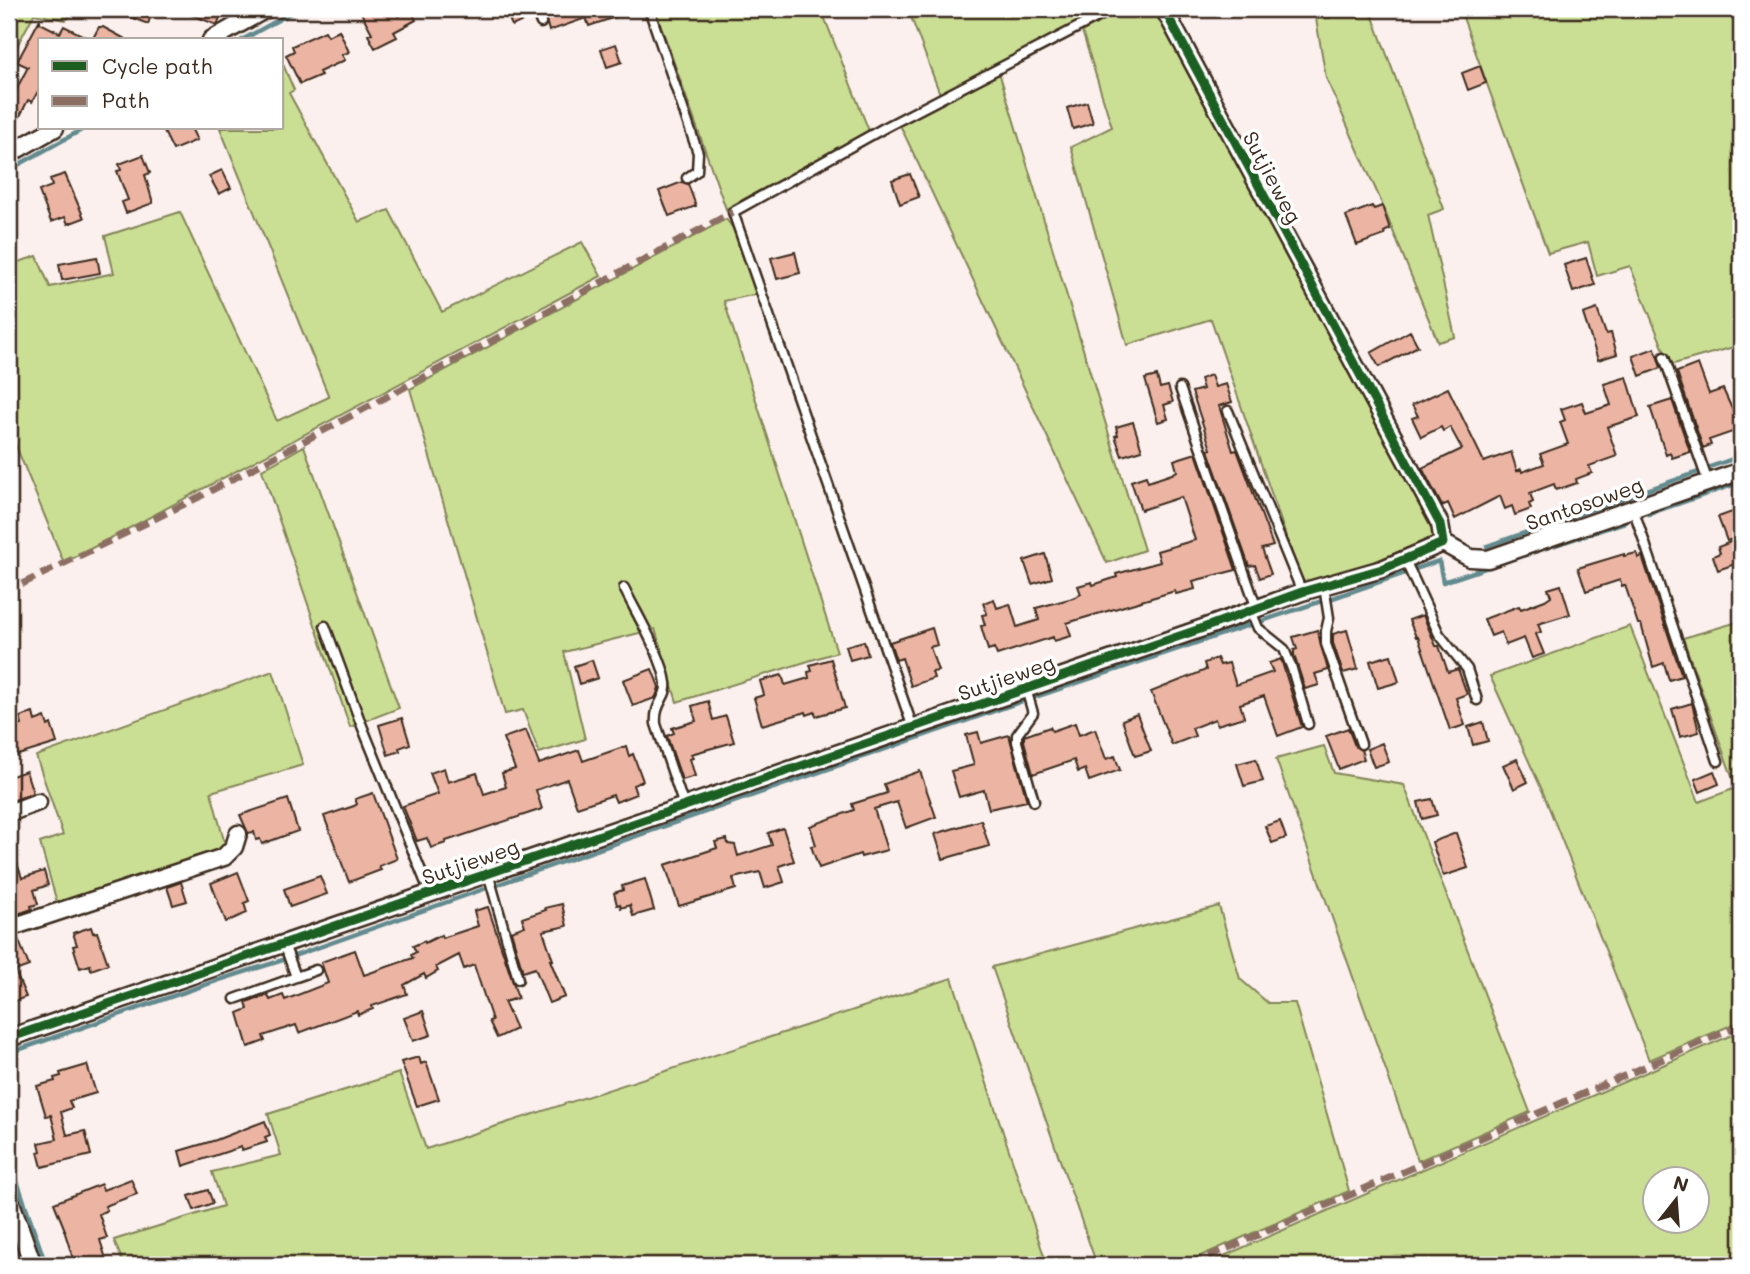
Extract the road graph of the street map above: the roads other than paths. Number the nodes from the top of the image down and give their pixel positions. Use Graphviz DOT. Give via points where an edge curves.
graph roads {
  1 [pos="266,9"];
  2 [pos="536,9"];
  3 [pos="649,9"];
  4 [pos="1114,9"];
  5 [pos="1164,9"];
  6 [pos="541,23"];
  7 [pos="215,38"];
  8 [pos="51,130"];
  9 [pos="9,154"];
  10 [pos="687,178"];
  11 [pos="1664,357"];
  12 [pos="1180,388"];
  13 [pos="1228,411"];
  14 [pos="1741,471"];
  15 [pos="1708,482"];
  16 [pos="1633,508"];
  17 [pos="1443,542"];
  18 [pos="1405,560"];
  19 [pos="1324,586"];
  20 [pos="624,588"];
  21 [pos="1302,592"];
  22 [pos="1254,610"];
  23 [pos="325,626"];
  24 [pos="1026,689"];
  25 [pos="1477,700"];
  26 [pos="1308,724"];
  27 [pos="913,728"];
  28 [pos="1361,744"];
  29 [pos="1717,761"];
  30 [pos="1034,801"];
  31 [pos="38,802"];
  32 [pos="684,806"];
  33 [pos="9,813"];
  34 [pos="238,834"];
  35 [pos="488,873"];
  36 [pos="429,893"];
  37 [pos="9,928"];
  38 [pos="284,944"];
  39 [pos="316,970"];
  40 [pos="296,977"];
  41 [pos="518,979"];
  42 [pos="235,999"];
  43 [pos="9,1038"];
  44 [pos="9,1197"];
  45 [pos="14,1226"];
  46 [pos="33,1265"];
  1 -- 7 [label="street"];
  2 -- 6 [label="lane"];
  3 -- 10 [label="lane" via="698,153 697,171"];
  4 -- 27 [label="lane" via="733,212"];
  5 -- 17 [label="street, Sutjieweg" via="1440,524"];
  8 -- 9 [label="street"];
  11 -- 15 [label="lane"];
  12 -- 22 [label="lane"];
  13 -- 21 [label="lane"];
  14 -- 15 [label="street, Santosoweg"];
  15 -- 16 [label="street, Santosoweg"];
  16 -- 17 [label="street, Santosoweg" via="1488,559 1470,558"];
  16 -- 29 [label="lane"];
  17 -- 18 [label="street, Sutjieweg"];
  18 -- 19 [label="street, Sutjieweg"];
  18 -- 25 [label="lane" via="1439,634 1467,669"];
  19 -- 21 [label="street, Sutjieweg"];
  19 -- 28 [label="lane" via="1329,618 1326,644"];
  20 -- 32 [label="lane" via="664,675 665,694 655,711 656,724"];
  21 -- 22 [label="street, Sutjieweg"];
  22 -- 24 [label="street, Sutjieweg"];
  22 -- 26 [label="lane" via="1258,628 1284,649"];
  23 -- 36 [label="lane"];
  24 -- 27 [label="street, Sutjieweg"];
  24 -- 30 [label="lane" via="1033,713 1017,742"];
  27 -- 32 [label="street, Sutjieweg"];
  31 -- 33 [label="street"];
  32 -- 35 [label="street, Sutjieweg"];
  34 -- 37 [label="street" via="224,857"];
  35 -- 36 [label="street, Sutjieweg"];
  35 -- 41 [label="lane"];
  36 -- 38 [label="street, Sutjieweg"];
  38 -- 40 [label="lane"];
  38 -- 43 [label="street, Sutjieweg"];
  39 -- 40 [label="lane"];
  40 -- 42 [label="lane"];
  44 -- 45 [label="street"];
  45 -- 46 [label="street"];
}
